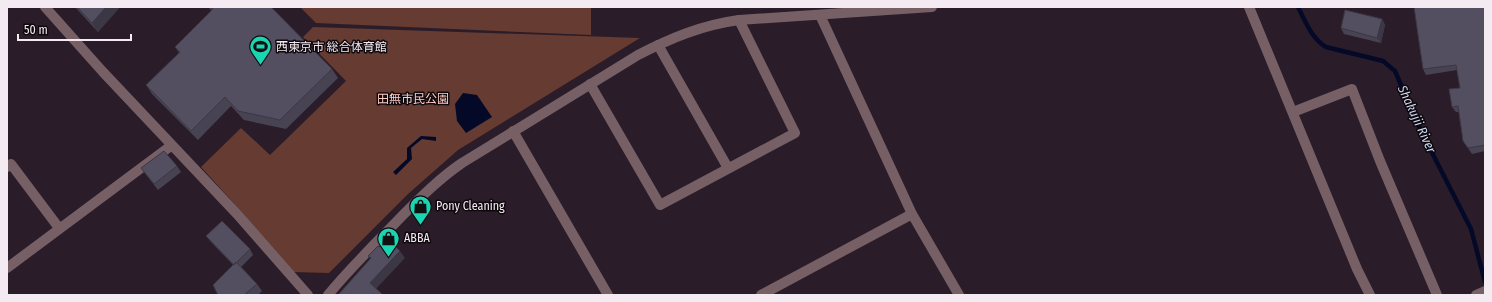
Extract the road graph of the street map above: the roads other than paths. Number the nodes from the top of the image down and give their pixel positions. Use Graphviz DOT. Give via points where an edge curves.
graph roads {
  1 [pos="45,7"];
  2 [pos="932,7"];
  3 [pos="1249,7"];
  4 [pos="820,15"];
  5 [pos="739,20"];
  6 [pos="658,45"];
  7 [pos="590,84"];
  8 [pos="1293,112"];
  9 [pos="513,131"];
  10 [pos="172,145"];
  11 [pos="7,166"];
  12 [pos="728,168"];
  13 [pos="912,214"];
  14 [pos="59,228"];
  15 [pos="7,266"];
  16 [pos="778,291"];
  17 [pos="308,295"];
  18 [pos="328,295"];
  19 [pos="608,295"];
  20 [pos="761,295"];
  21 [pos="959,295"];
  22 [pos="1370,295"];
  23 [pos="1437,295"];
  1 -- 10 [label="street"];
  2 -- 4 [label="street"];
  3 -- 8 [label="street"];
  4 -- 5 [label="street"];
  4 -- 13 [label="street"];
  5 -- 6 [label="street" via="715,23"];
  5 -- 12 [label="street" via="795,133"];
  6 -- 7 [label="street"];
  6 -- 12 [label="street"];
  7 -- 9 [label="street"];
  7 -- 12 [label="street" via="660,205"];
  8 -- 22 [label="street"];
  8 -- 23 [label="street" via="1352,89"];
  9 -- 18 [label="street" via="453,169 375,243"];
  9 -- 19 [label="street"];
  10 -- 14 [label="street"];
  10 -- 17 [label="street"];
  11 -- 14 [label="street" via="11,164"];
  13 -- 16 [label="street"];
  13 -- 21 [label="street"];
  14 -- 15 [label="street"];
  16 -- 20 [label="street"];
}
